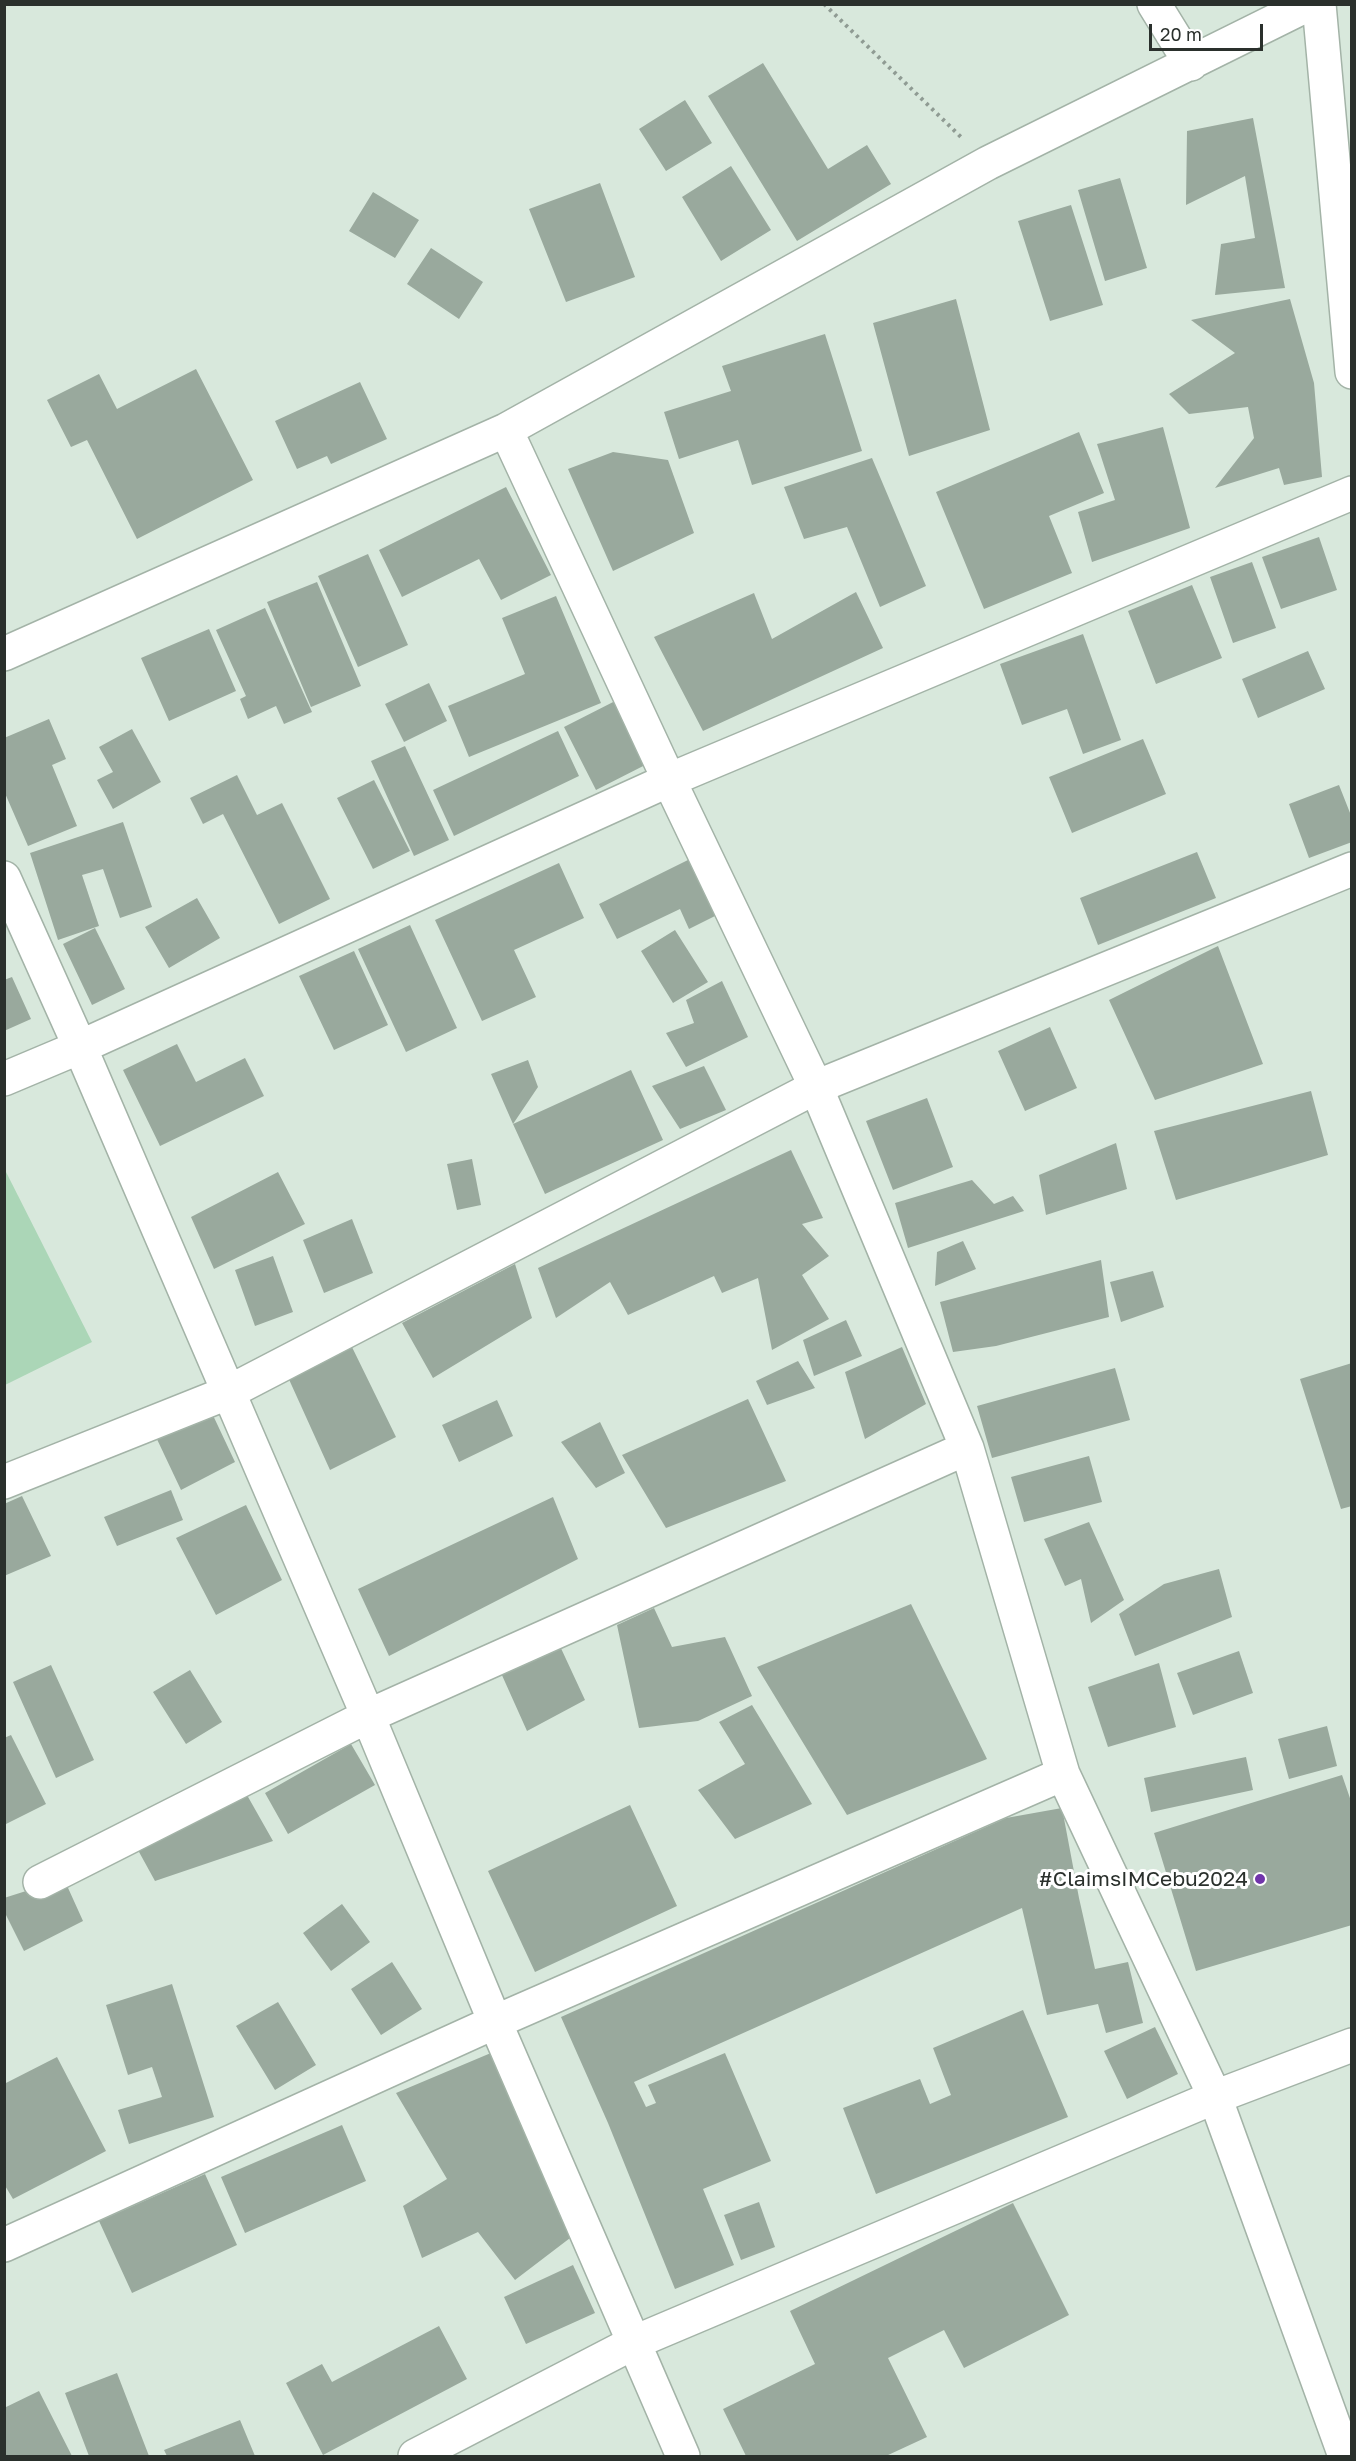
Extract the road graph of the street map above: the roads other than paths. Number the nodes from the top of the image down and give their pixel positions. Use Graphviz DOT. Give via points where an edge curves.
graph roads {
  1 [pos="1154,4"];
  2 [pos="1309,4"];
  3 [pos="1319,4"];
  4 [pos="1191,64"];
  5 [pos="1352,372"];
  6 [pos="506,430"];
  7 [pos="1352,493"];
  8 [pos="4,654"];
  9 [pos="669,780"];
  10 [pos="1352,869"];
  11 [pos="4,878"];
  12 [pos="80,1047"];
  13 [pos="4,1079"];
  14 [pos="816,1087"];
  15 [pos="227,1393"];
  16 [pos="968,1448"];
  17 [pos="4,1482"];
  18 [pos="368,1716"];
  19 [pos="1063,1774"];
  20 [pos="40,1882"];
  21 [pos="495,2022"];
  22 [pos="1352,2045"];
  23 [pos="1215,2097"];
  24 [pos="4,2245"];
  25 [pos="635,2342"];
  26 [pos="415,2457"];
  27 [pos="683,2457"];
  28 [pos="1345,2457"];
  1 -- 4 [label="street"];
  2 -- 4 [label="street"];
  3 -- 5 [label="street"];
  4 -- 6 [label="street" via="988,163"];
  6 -- 8 [label="street"];
  6 -- 9 [label="street"];
  7 -- 9 [label="street"];
  9 -- 12 [label="street"];
  9 -- 14 [label="street"];
  10 -- 14 [label="street"];
  11 -- 12 [label="street"];
  12 -- 13 [label="street"];
  12 -- 15 [label="street"];
  14 -- 15 [label="street"];
  14 -- 16 [label="street"];
  15 -- 17 [label="street"];
  15 -- 18 [label="street"];
  16 -- 18 [label="street"];
  16 -- 19 [label="street"];
  18 -- 20 [label="street"];
  18 -- 21 [label="street"];
  19 -- 21 [label="street"];
  19 -- 23 [label="street"];
  21 -- 24 [label="street"];
  21 -- 25 [label="street"];
  22 -- 23 [label="street"];
  23 -- 25 [label="street"];
  23 -- 28 [label="street"];
  25 -- 26 [label="street"];
  25 -- 27 [label="street"];
}
